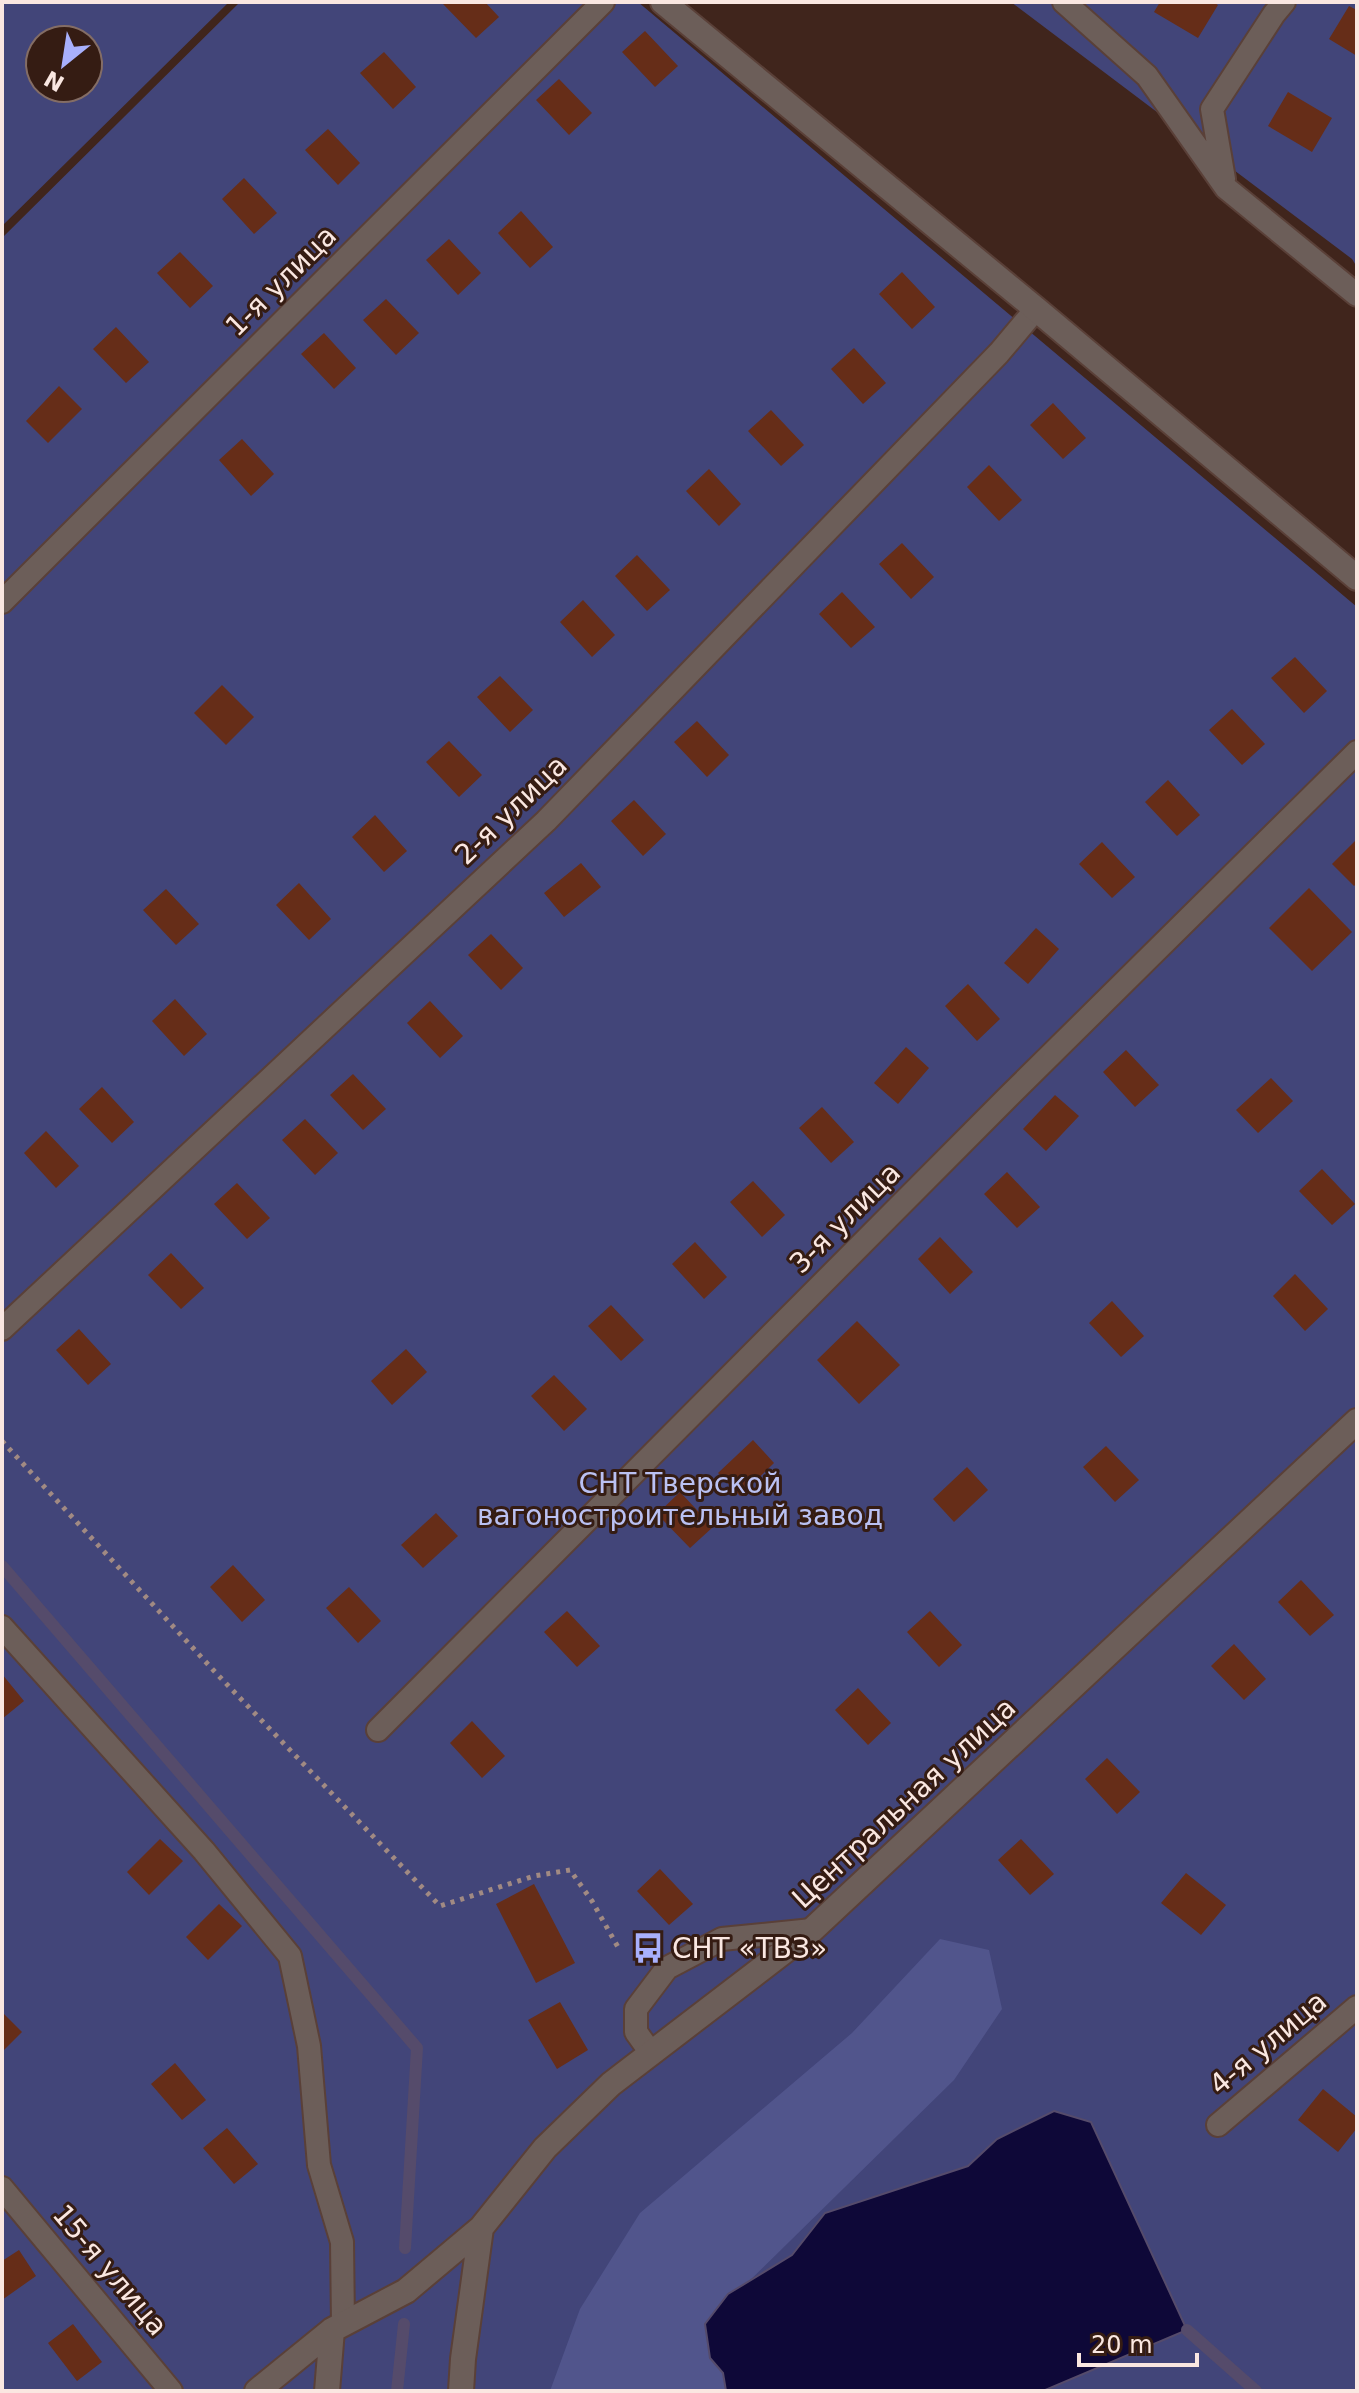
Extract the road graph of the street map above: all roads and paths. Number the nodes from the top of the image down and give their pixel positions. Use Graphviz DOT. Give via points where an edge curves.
graph roads {
  1 [pos="603,2"];
  2 [pos="663,2"];
  3 [pos="1064,2"];
  4 [pos="1284,2"];
  5 [pos="1226,188"];
  6 [pos="1357,295"];
  7 [pos="1036,309"];
  8 [pos="1357,578"];
  9 [pos="2,602"];
  10 [pos="1357,752"];
  11 [pos="2,1329"];
  12 [pos="1357,1421"];
  13 [pos="2,1441"];
  14 [pos="2,1627"];
  15 [pos="378,1730"];
  16 [pos="812,1930"];
  17 [pos="619,1949"];
  18 [pos="1357,2007"];
  19 [pos="651,2053"];
  20 [pos="1218,2125"];
  21 [pos="2,2188"];
  22 [pos="481,2228"];
  23 [pos="338,2327"];
  24 [pos="171,2391"];
  25 [pos="257,2391"];
  26 [pos="327,2391"];
  27 [pos="461,2391"];
  1 -- 9 [label="lane, 1-я улица"];
  2 -- 7 [label="street"];
  3 -- 5 [label="lane" via="1147,76"];
  4 -- 5 [label="lane" via="1212,109"];
  5 -- 6 [label="lane"];
  7 -- 8 [label="street"];
  7 -- 11 [label="lane, 2-я улица" via="546,821"];
  10 -- 15 [label="lane, 3-я улица"];
  12 -- 16 [label="street, Центральная улица"];
  13 -- 17 [label="path" via="440,1906 570,1870"];
  14 -- 23 [label="lane" via="204,1851 290,1956 309,2046 319,2165 342,2242"];
  16 -- 19 [label="street, Центральная улица"];
  16 -- 19 [label="lane" via="722,1939 667,1968 636,2009 636,2032"];
  18 -- 20 [label="lane, 4-я улица"];
  19 -- 22 [label="street, Центральная улица" via="545,2148"];
  21 -- 24 [label="lane, 15-я улица"];
  22 -- 23 [label="street, Центральная улица" via="406,2291"];
  22 -- 27 [label="street"];
  23 -- 25 [label="street, Центральная улица"];
  23 -- 26 [label="street"];
}
